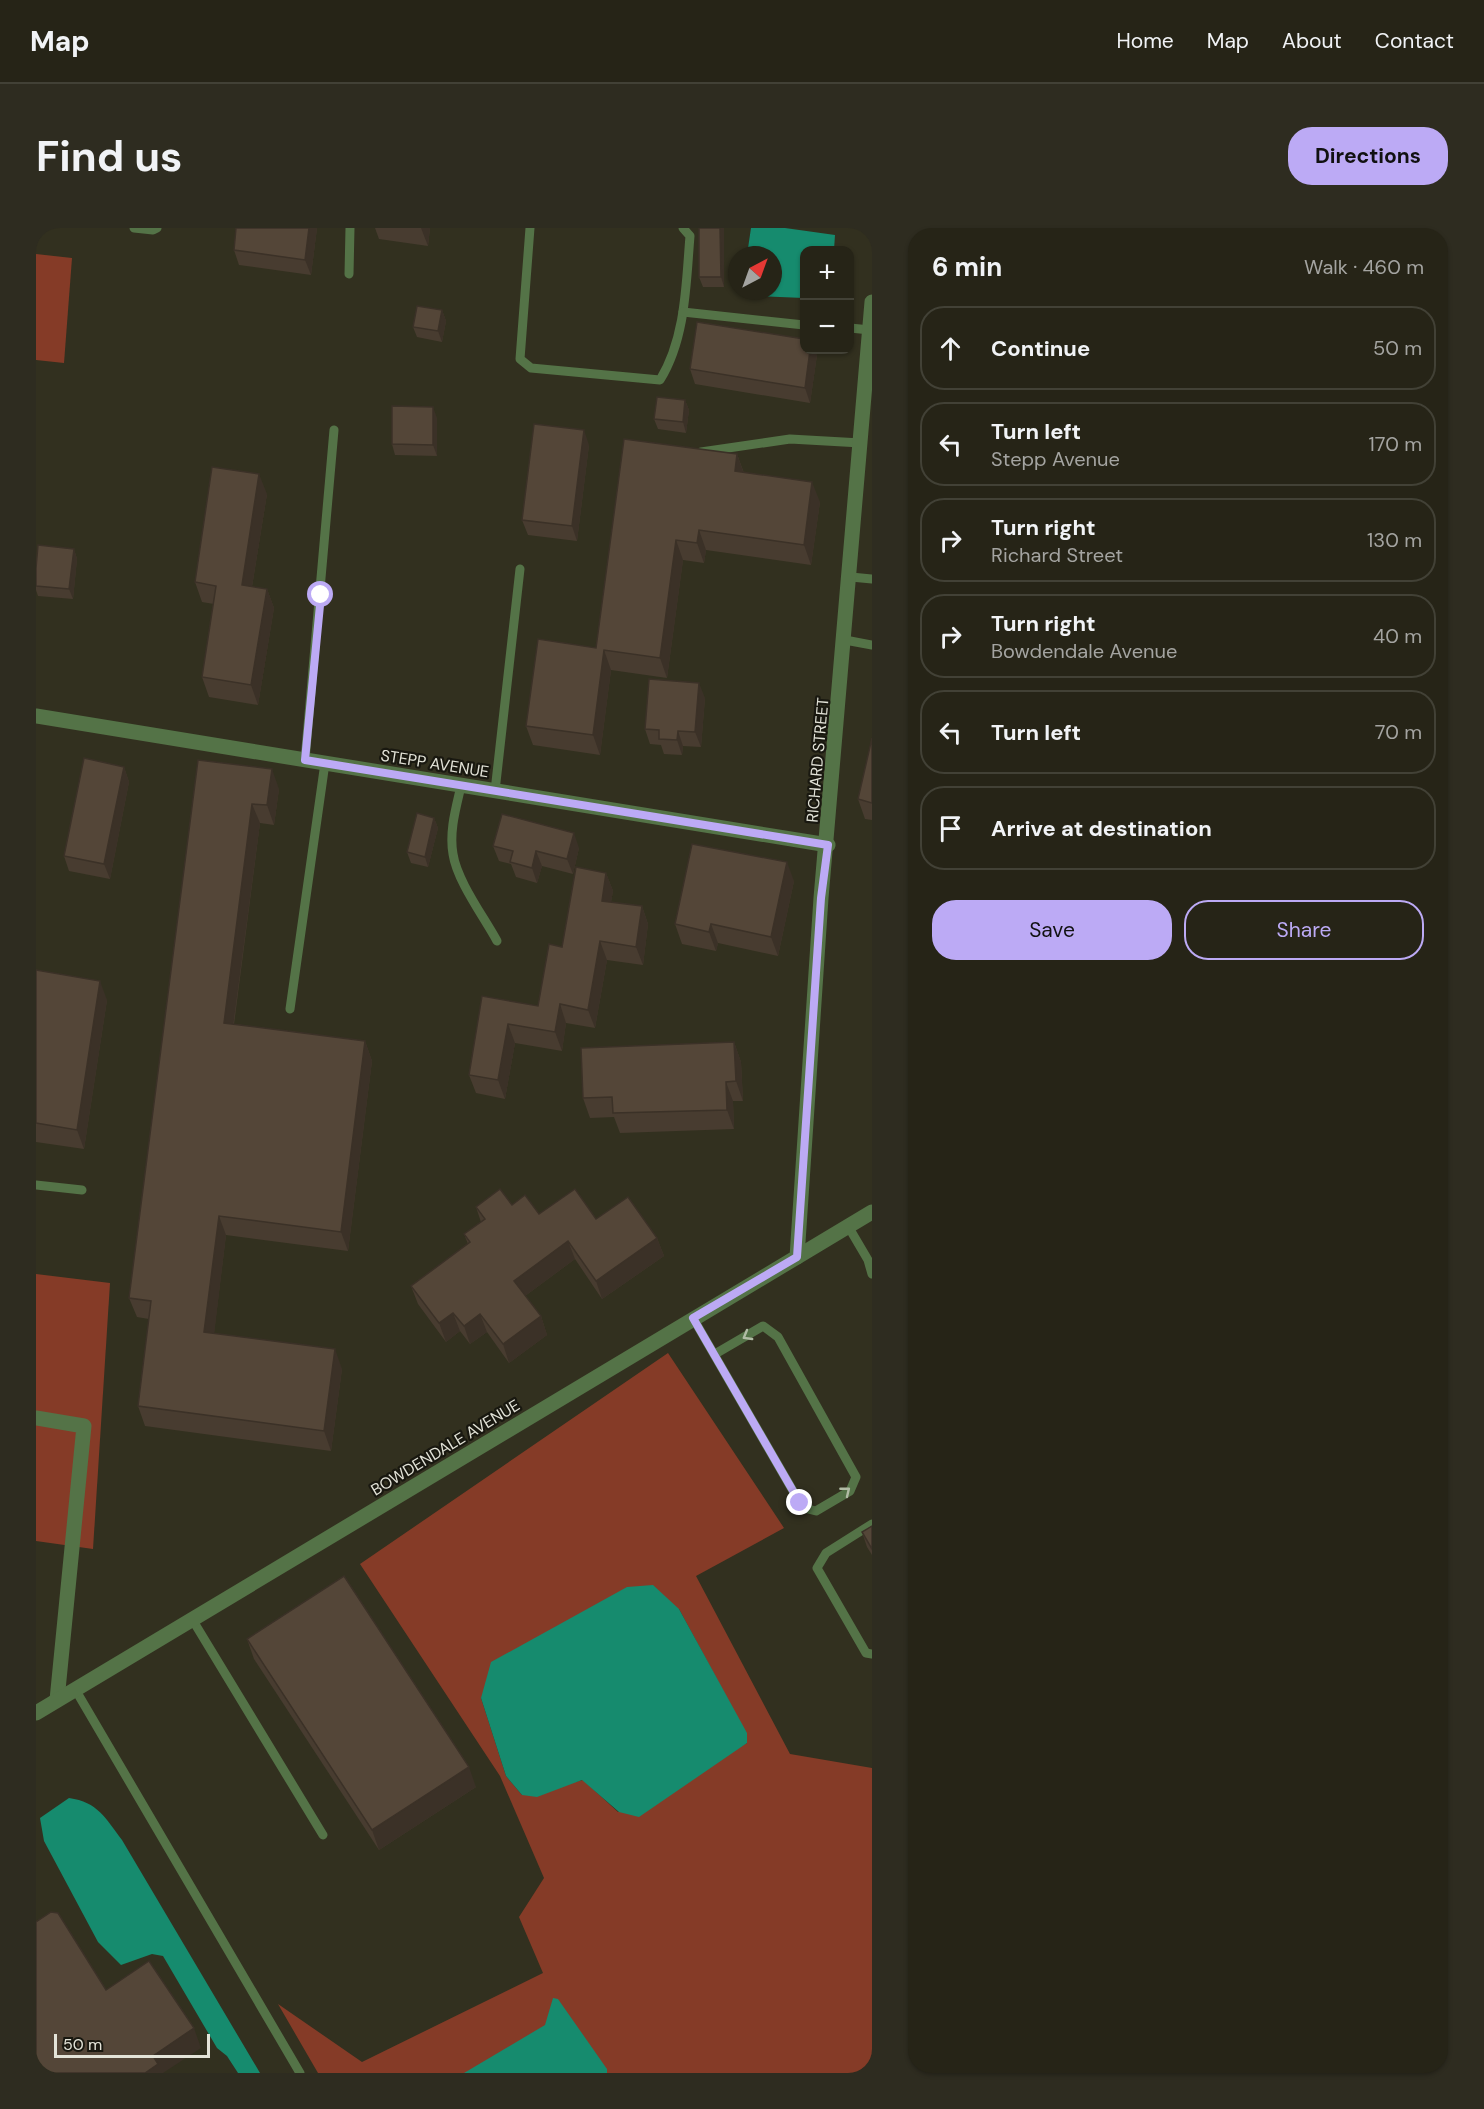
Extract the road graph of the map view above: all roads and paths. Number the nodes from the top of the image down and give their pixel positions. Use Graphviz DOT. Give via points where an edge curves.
graph roads {
  1 [pos="134,228"];
  2 [pos="157,228"];
  3 [pos="350,228"];
  4 [pos="530,228"];
  5 [pos="683,228"];
  6 [pos="349,274"];
  7 [pos="872,302"];
  8 [pos="683,312"];
  9 [pos="800,325"];
  10 [pos="854,328"];
  11 [pos="870,330"];
  12 [pos="870,351"];
  13 [pos="334,430"];
  14 [pos="861,443"];
  15 [pos="701,452"];
  16 [pos="520,569"];
  17 [pos="851,577"];
  18 [pos="872,579"];
  19 [pos="845,640"];
  20 [pos="872,645"];
  21 [pos="36,716"];
  22 [pos="305,760"];
  23 [pos="325,763"];
  24 [pos="461,786"];
  25 [pos="495,791"];
  26 [pos="828,845"];
  27 [pos="497,941"];
  28 [pos="290,1009"];
  29 [pos="36,1185"];
  30 [pos="82,1190"];
  31 [pos="872,1212"];
  32 [pos="848,1226"];
  33 [pos="797,1257"];
  34 [pos="872,1274"];
  35 [pos="693,1318"];
  36 [pos="715,1354"];
  37 [pos="36,1418"];
  38 [pos="872,1524"];
  39 [pos="192,1619"];
  40 [pos="872,1654"];
  41 [pos="75,1689"];
  42 [pos="57,1700"];
  43 [pos="36,1713"];
  44 [pos="323,1835"];
  45 [pos="300,2073"];
  1 -- 2 [label="lane"];
  3 -- 6 [label="lane"];
  4 -- 8 [label="lane" via="520,359 531,368 660,380"];
  5 -- 8 [label="lane" via="690,236"];
  7 -- 11 [label="street, RICHARD STREET"];
  8 -- 9 [label="lane"];
  10 -- 11 [label="lane"];
  11 -- 12 [label="street, RICHARD STREET"];
  12 -- 14 [label="street, RICHARD STREET"];
  13 -- 22 [label="lane"];
  14 -- 15 [label="lane" via="790,439"];
  14 -- 17 [label="street, RICHARD STREET"];
  16 -- 25 [label="lane"];
  17 -- 18 [label="lane"];
  17 -- 19 [label="street, RICHARD STREET"];
  19 -- 20 [label="lane"];
  19 -- 26 [label="street, RICHARD STREET"];
  21 -- 22 [label="street, STEPP AVENUE"];
  22 -- 23 [label="street, STEPP AVENUE"];
  23 -- 24 [label="street, STEPP AVENUE"];
  23 -- 28 [label="lane"];
  24 -- 25 [label="street, STEPP AVENUE"];
  24 -- 27 [label="lane" via="453,825 453,857"];
  25 -- 26 [label="street, STEPP AVENUE"];
  26 -- 33 [label="street, RICHARD STREET" via="821,898"];
  29 -- 30 [label="lane"];
  31 -- 32 [label="street, BOWDENDALE AVENUE"];
  32 -- 33 [label="street, BOWDENDALE AVENUE"];
  32 -- 34 [label="lane"];
  33 -- 35 [label="street, BOWDENDALE AVENUE"];
  35 -- 36 [label="lane"];
  35 -- 39 [label="street, BOWDENDALE AVENUE"];
  36 -- 36 [label="lane, one-way" via="800,1503 816,1511 850,1491 856,1477 778,1337 763,1326"];
  37 -- 42 [label="street" via="84,1426"];
  38 -- 40 [label="lane" via="826,1553 817,1568 866,1653"];
  39 -- 41 [label="street, BOWDENDALE AVENUE"];
  39 -- 44 [label="lane"];
  41 -- 42 [label="street, BOWDENDALE AVENUE"];
  41 -- 45 [label="lane"];
  42 -- 43 [label="street, BOWDENDALE AVENUE"];
}
